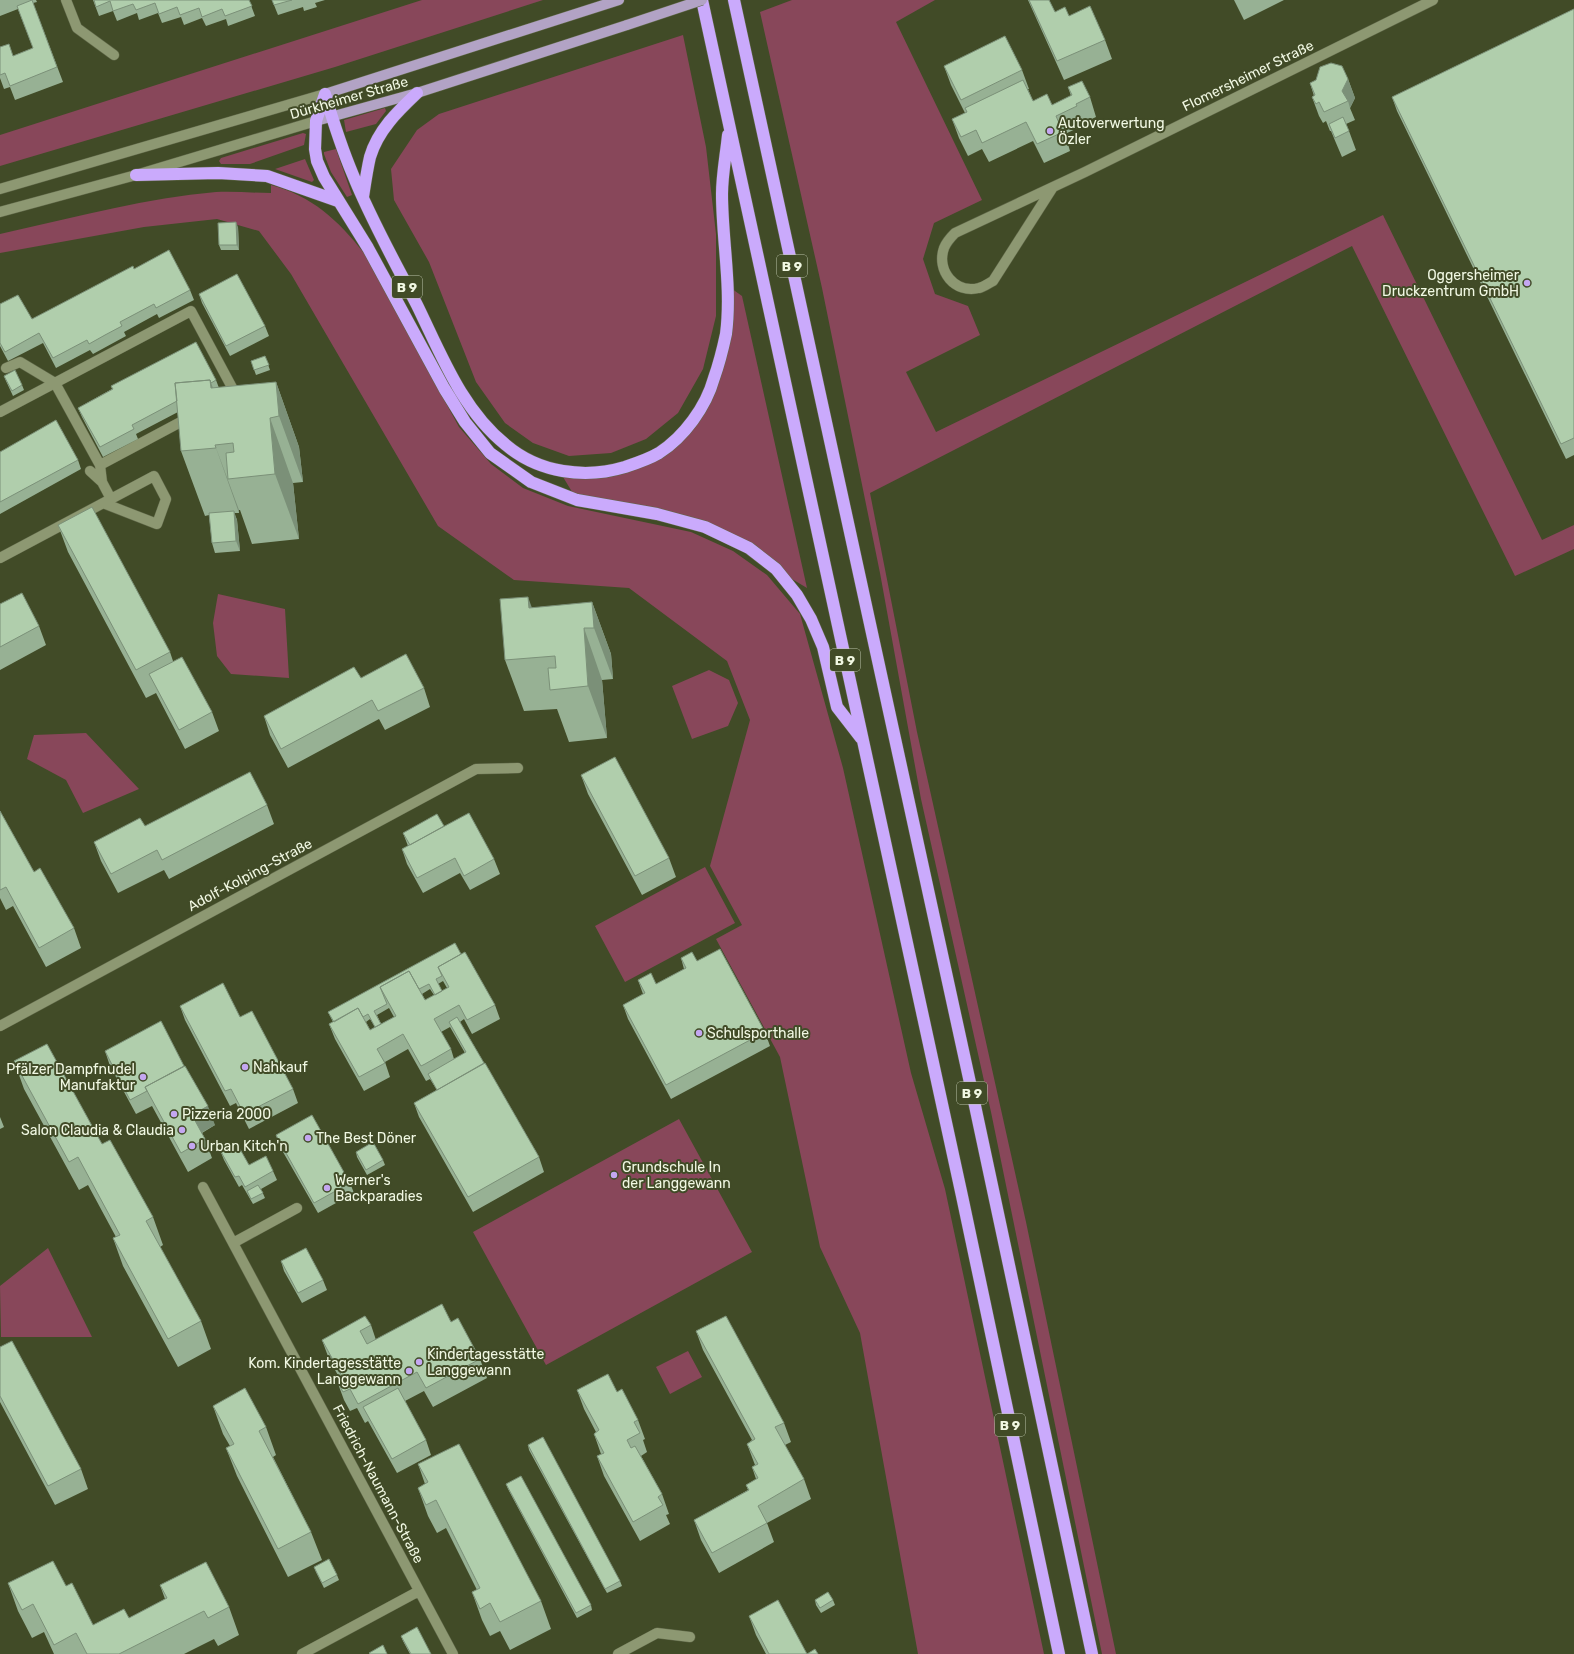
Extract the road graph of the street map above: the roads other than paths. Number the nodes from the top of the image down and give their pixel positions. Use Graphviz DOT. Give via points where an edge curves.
graph roads {
  1 [pos="66,0"];
  2 [pos="618,0"];
  3 [pos="702,0"];
  4 [pos="734,0"];
  5 [pos="1433,0"];
  6 [pos="114,55"];
  7 [pos="417,93"];
  8 [pos="325,94"];
  9 [pos="332,116"];
  10 [pos="316,121"];
  11 [pos="729,124"];
  12 [pos="136,176"];
  13 [pos="1053,187"];
  14 [pos="0,189"];
  15 [pos="363,197"];
  16 [pos="338,201"];
  17 [pos="0,212"];
  18 [pos="6,368"];
  19 [pos="55,383"];
  20 [pos="222,400"];
  21 [pos="202,411"];
  22 [pos="0,412"];
  23 [pos="100,466"];
  24 [pos="90,471"];
  25 [pos="102,482"];
  26 [pos="107,501"];
  27 [pos="0,558"];
  28 [pos="863,742"];
  29 [pos="518,768"];
  30 [pos="0,1026"];
  31 [pos="204,1187"];
  32 [pos="297,1208"];
  33 [pos="233,1243"];
  34 [pos="419,1591"];
  35 [pos="690,1637"];
  36 [pos="302,1654"];
  37 [pos="453,1654"];
  38 [pos="618,1654"];
  39 [pos="1059,1654"];
  40 [pos="1092,1654"];
  1 -- 6 [label="street" via="77,28"];
  2 -- 8 [label="main road, Dürkheimer Straße"];
  3 -- 7 [label="main road, Dürkheimer Straße, bridge"];
  3 -- 11 [label="highway, B 9"];
  4 -- 40 [label="highway, B 9"];
  5 -- 13 [label="street, Flomersheimer Straße"];
  7 -- 9 [label="main road, Dürkheimer Straße"];
  7 -- 15 [label="highway" via="382,131 370,158"];
  8 -- 9 [label="highway, B 9"];
  8 -- 10 [label="highway"];
  8 -- 14 [label="street, Dürkheimer Straße"];
  9 -- 10 [label="main road, Dürkheimer Straße"];
  9 -- 15 [label="highway, B 9" via="343,152"];
  10 -- 12 [label="street, Dürkheimer Straße"];
  10 -- 16 [label="highway" via="317,161"];
  11 -- 15 [label="highway, B 9" via="722,193 728,286 726,334 714,380 698,411 681,434 659,453 614,470 560,472 529,460 489,431 452,377"];
  11 -- 28 [label="highway, B 9"];
  12 -- 16 [label="highway" via="218,173 267,176"];
  12 -- 17 [label="street, Dürkheimer Straße"];
  13 -- 13 [label="street, Flomersheimer Straße" via="955,233 944,247 942,258 949,280 956,286 965,288 980,288 993,281"];
  16 -- 28 [label="highway" via="368,248 444,388 465,422 490,453 537,485 577,500 657,514 705,528 748,548 765,561 793,590 811,619 823,647 837,707"];
  18 -- 19 [label="street" via="20,362"];
  19 -- 20 [label="street" via="191,311 235,393"];
  19 -- 22 [label="street"];
  19 -- 23 [label="street"];
  21 -- 23 [label="street"];
  23 -- 25 [label="street"];
  24 -- 25 [label="street"];
  25 -- 26 [label="street"];
  26 -- 26 [label="street" via="156,524 166,499 154,476"];
  26 -- 27 [label="street"];
  28 -- 39 [label="highway, B 9"];
  29 -- 30 [label="street, Adolf-Kolping-Straße" via="476,769"];
  31 -- 33 [label="street, Friedrich-Naumann-Straße"];
  32 -- 33 [label="street"];
  33 -- 34 [label="street, Friedrich-Naumann-Straße"];
  34 -- 36 [label="street"];
  34 -- 37 [label="street, Friedrich-Naumann-Straße"];
  35 -- 38 [label="street" via="657,1633"];
}
